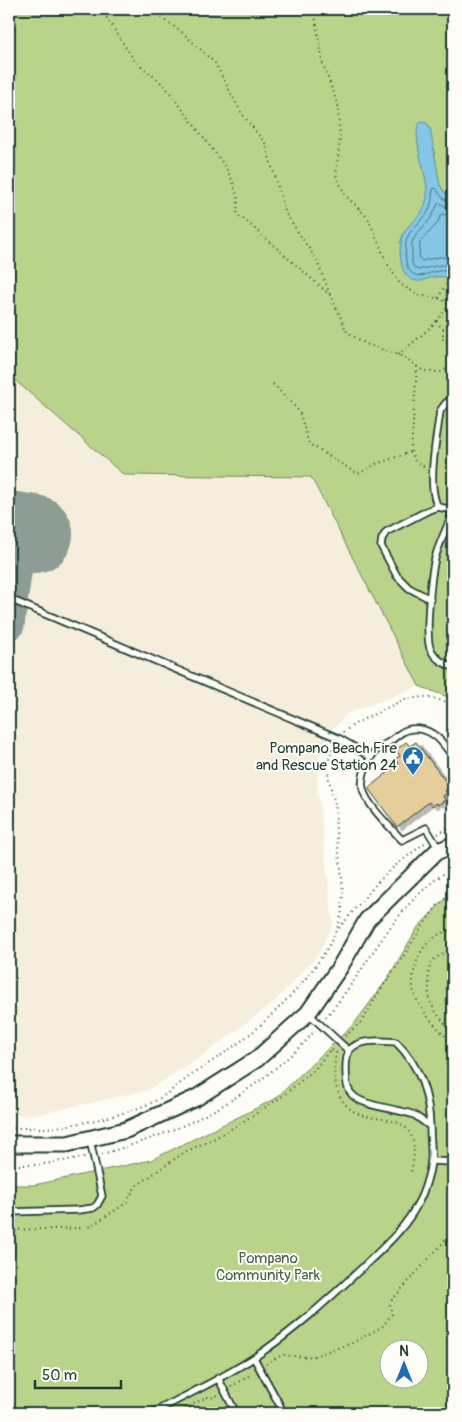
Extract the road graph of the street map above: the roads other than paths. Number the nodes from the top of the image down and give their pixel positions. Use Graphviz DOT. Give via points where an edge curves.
graph roads {
  1 [pos="453,398"];
  2 [pos="438,507"];
  3 [pos="453,511"];
  4 [pos="430,599"];
  5 [pos="12,600"];
  6 [pos="453,667"];
  7 [pos="371,757"];
  8 [pos="453,757"];
  9 [pos="447,848"];
  10 [pos="308,1013"];
  11 [pos="349,1051"];
  12 [pos="430,1126"];
  13 [pos="90,1138"];
  14 [pos="9,1144"];
  15 [pos="431,1161"];
  16 [pos="453,1162"];
  17 [pos="9,1212"];
  18 [pos="254,1358"];
  19 [pos="218,1378"];
  20 [pos="152,1413"];
  21 [pos="236,1413"];
  22 [pos="284,1413"];
  1 -- 2 [label="lane" via="440,411 432,471"];
  2 -- 3 [label="lane"];
  2 -- 4 [label="lane" via="386,532 381,546 397,576 409,588"];
  3 -- 4 [label="lane" via="436,556"];
  4 -- 6 [label="lane" via="430,647 438,660"];
  5 -- 7 [label="lane" via="338,738"];
  7 -- 8 [label="lane" via="399,732 420,729 438,737"];
  7 -- 9 [label="lane" via="363,776 362,788 367,799 402,840 426,828 432,838"];
  9 -- 10 [label="street" via="436,852 368,920"];
  10 -- 11 [label="lane"];
  10 -- 13 [label="street" via="257,1058 196,1098 126,1130"];
  11 -- 12 [label="lane" via="346,1064 349,1092 357,1099 414,1115"];
  11 -- 12 [label="lane" via="369,1041 396,1042 417,1069 428,1100"];
  12 -- 15 [label="lane"];
  13 -- 14 [label="street" via="67,1144"];
  13 -- 17 [label="lane" via="102,1196 97,1205 79,1210"];
  15 -- 16 [label="lane"];
  15 -- 18 [label="lane" via="420,1201 389,1242 314,1312"];
  18 -- 19 [label="lane"];
  18 -- 22 [label="lane"];
  19 -- 20 [label="lane"];
  19 -- 21 [label="lane"];
}
